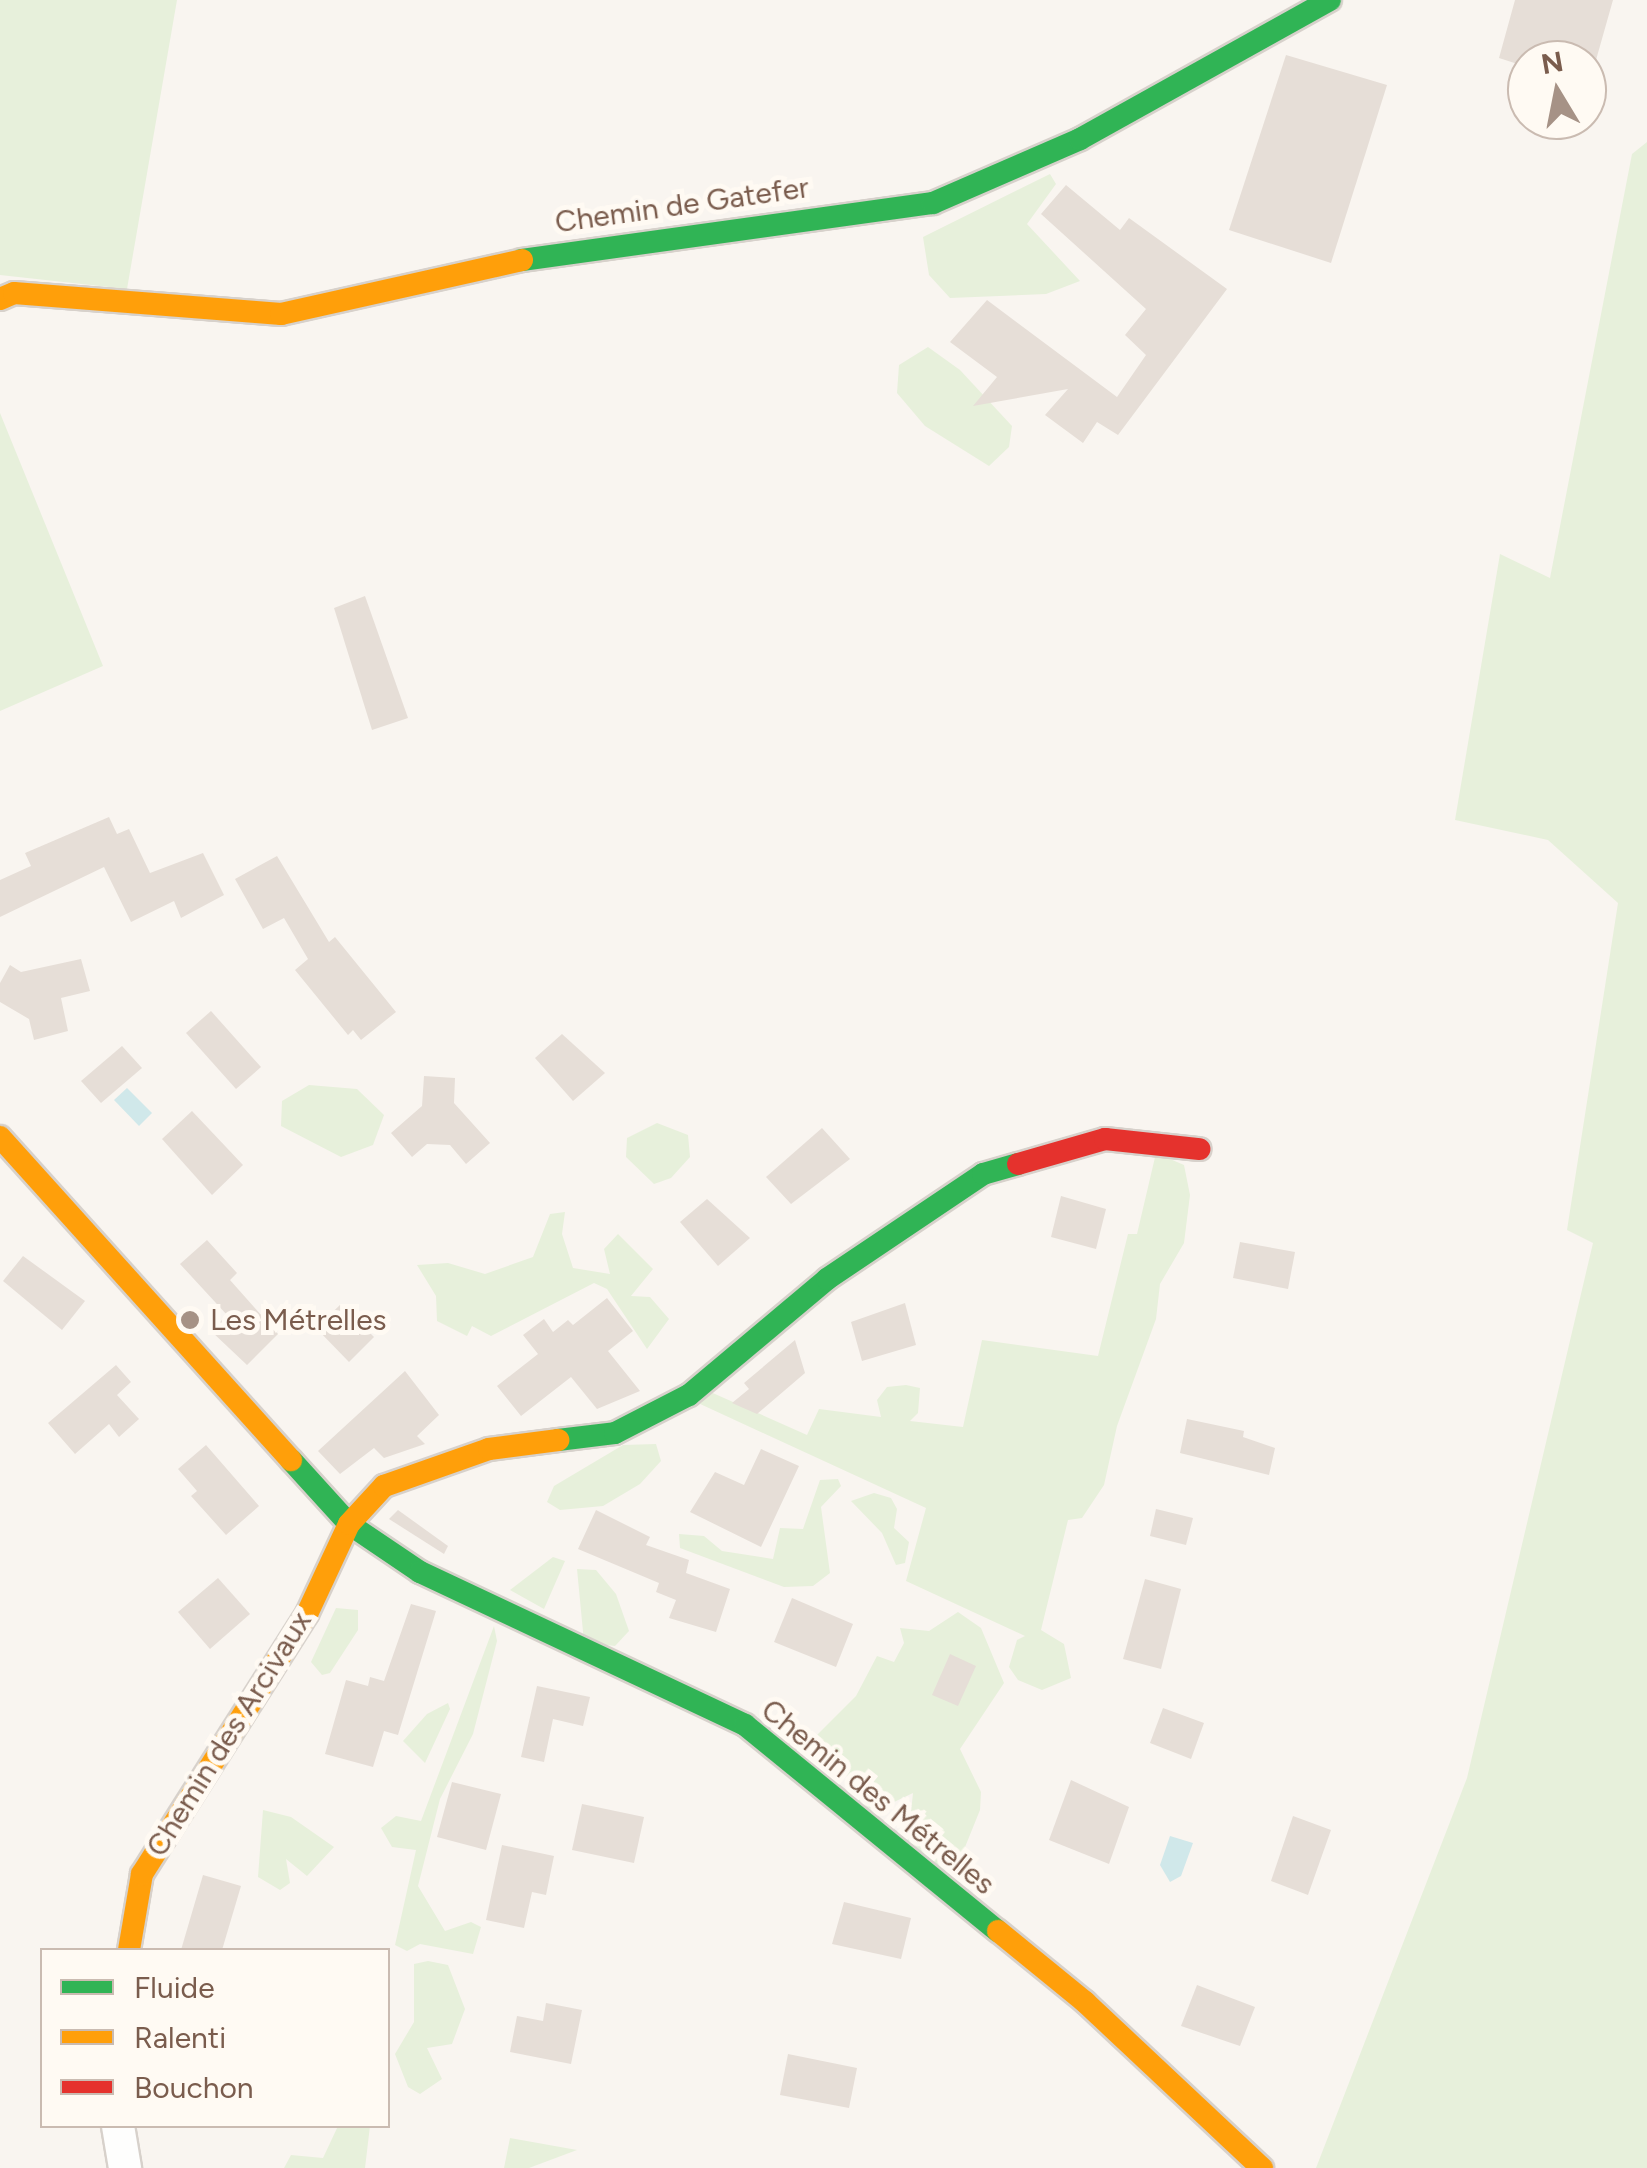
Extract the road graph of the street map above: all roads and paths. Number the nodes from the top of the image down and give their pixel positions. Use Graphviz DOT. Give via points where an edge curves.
graph roads {
  1 [pos="1330,0"];
  2 [pos="0,299"];
  3 [pos="0,1137"];
  4 [pos="1199,1148"];
  5 [pos="350,1524"];
  6 [pos="129,1948"];
  7 [pos="118,2128"];
  8 [pos="125,2168"];
  9 [pos="1262,2168"];
  1 -- 2 [label="street, Chemin de Gatefer" via="1080,139 933,202 579,246 281,314 14,294"];
  3 -- 5 [label="street, Chemin des Métrelles"];
  4 -- 5 [label="street, Chemin des Arcivaux" via="1105,1139 983,1174 827,1279 689,1395 615,1433 489,1449 384,1486"];
  5 -- 6 [label="street, Chemin des Arcivaux" via="307,1614 142,1874"];
  5 -- 9 [label="street, Chemin des Métrelles" via="420,1572 745,1725 1084,2002"];
  7 -- 8 [label="street"];
}
